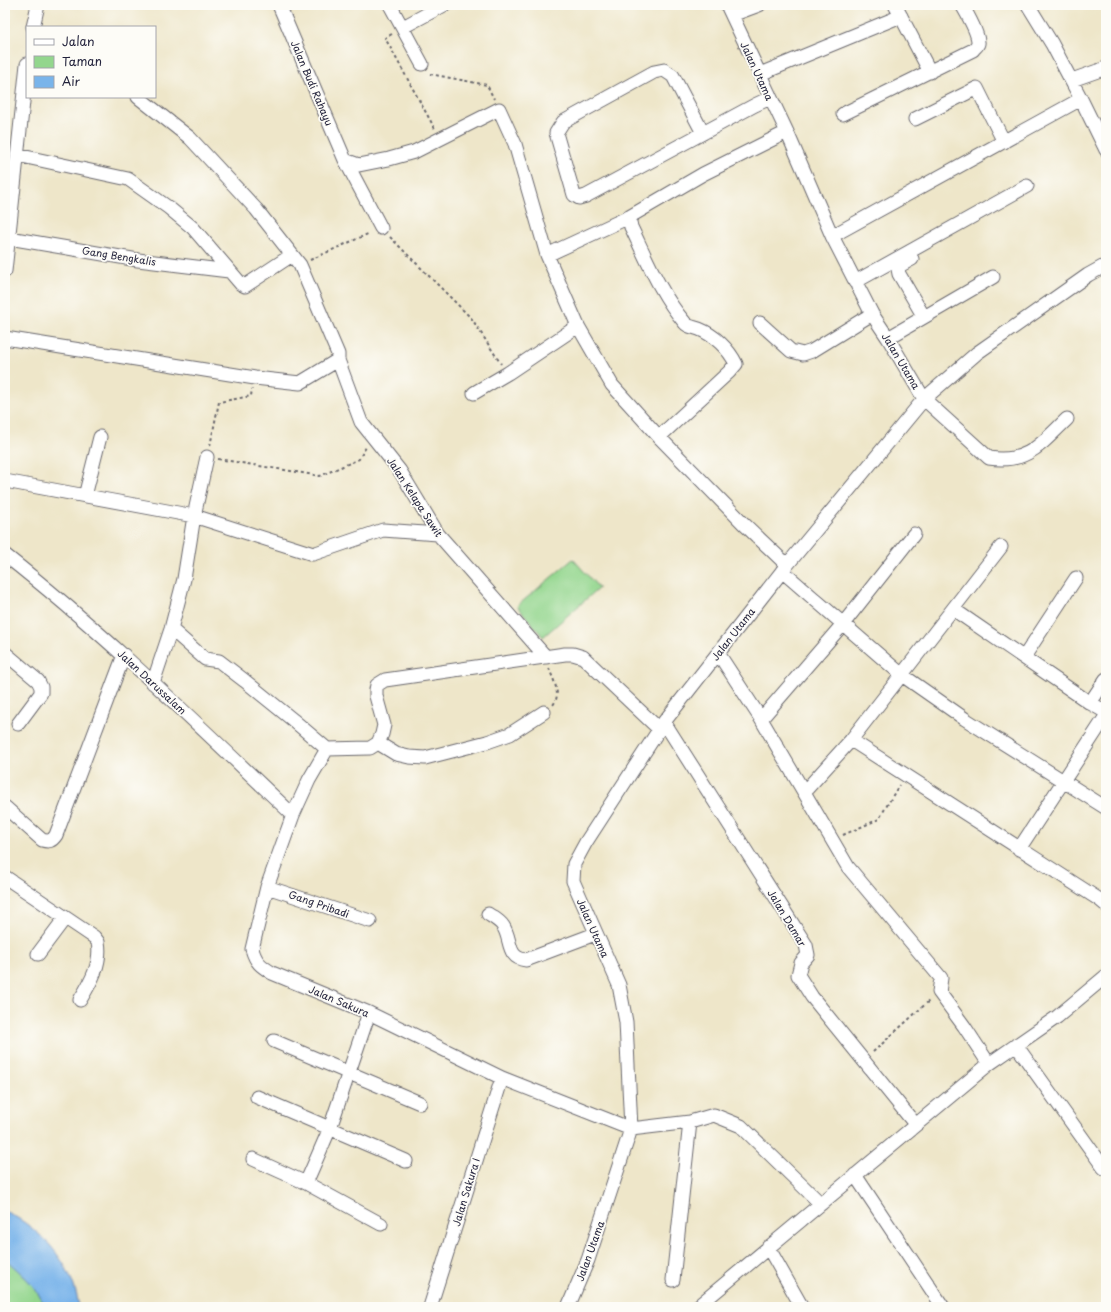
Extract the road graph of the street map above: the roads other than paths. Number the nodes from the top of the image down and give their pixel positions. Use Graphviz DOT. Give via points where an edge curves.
graph roads {
  1 [pos="38,5"];
  2 [pos="279,5"];
  3 [pos="390,5"];
  4 [pos="444,5"];
  5 [pos="759,5"];
  6 [pos="962,5"];
  7 [pos="1028,5"];
  8 [pos="729,10"];
  9 [pos="898,11"];
  10 [pos="36,26"];
  11 [pos="403,27"];
  12 [pos="422,64"];
  13 [pos="1106,68"];
  14 [pos="930,72"];
  15 [pos="26,73"];
  16 [pos="760,74"];
  17 [pos="1072,80"];
  18 [pos="139,98"];
  19 [pos="770,98"];
  20 [pos="1081,99"];
  21 [pos="843,114"];
  22 [pos="915,118"];
  23 [pos="786,132"];
  24 [pos="703,133"];
  25 [pos="1004,142"];
  26 [pos="1106,150"];
  27 [pos="17,155"];
  28 [pos="345,160"];
  29 [pos="1027,186"];
  30 [pos="628,217"];
  31 [pos="978,220"];
  32 [pos="381,228"];
  33 [pos="832,236"];
  34 [pos="7,246"];
  35 [pos="547,255"];
  36 [pos="296,260"];
  37 [pos="1106,265"];
  38 [pos="5,271"];
  39 [pos="229,271"];
  40 [pos="993,277"];
  41 [pos="855,282"];
  42 [pos="872,314"];
  43 [pos="924,317"];
  44 [pos="760,323"];
  45 [pos="578,326"];
  46 [pos="5,338"];
  47 [pos="888,338"];
  48 [pos="338,360"];
  49 [pos="474,393"];
  50 [pos="924,400"];
  51 [pos="1067,419"];
  52 [pos="100,437"];
  53 [pos="659,437"];
  54 [pos="207,457"];
  55 [pos="5,481"];
  56 [pos="85,496"];
  57 [pos="194,516"];
  58 [pos="438,534"];
  59 [pos="914,534"];
  60 [pos="1001,547"];
  61 [pos="5,555"];
  62 [pos="784,568"];
  63 [pos="1076,578"];
  64 [pos="953,609"];
  65 [pos="843,624"];
  66 [pos="171,629"];
  67 [pos="5,653"];
  68 [pos="718,653"];
  69 [pos="124,655"];
  70 [pos="546,657"];
  71 [pos="1024,657"];
  72 [pos="902,675"];
  73 [pos="1106,679"];
  74 [pos="153,683"];
  75 [pos="1090,703"];
  76 [pos="544,712"];
  77 [pos="1106,712"];
  78 [pos="1106,716"];
  79 [pos="761,719"];
  80 [pos="18,724"];
  81 [pos="662,725"];
  82 [pos="851,740"];
  83 [pos="378,743"];
  84 [pos="327,749"];
  85 [pos="1064,780"];
  86 [pos="804,792"];
  87 [pos="5,807"];
  88 [pos="1106,808"];
  89 [pos="293,815"];
  90 [pos="1019,849"];
  91 [pos="5,877"];
  92 [pos="267,887"];
  93 [pos="1106,905"];
  94 [pos="488,914"];
  95 [pos="65,918"];
  96 [pos="370,921"];
  97 [pos="595,934"];
  98 [pos="38,954"];
  99 [pos="1106,976"];
  100 [pos="80,1000"];
  101 [pos="369,1013"];
  102 [pos="274,1041"];
  103 [pos="1016,1045"];
  104 [pos="989,1064"];
  105 [pos="348,1074"];
  106 [pos="502,1078"];
  107 [pos="257,1097"];
  108 [pos="420,1104"];
  109 [pos="690,1122"];
  110 [pos="915,1124"];
  111 [pos="330,1128"];
  112 [pos="631,1129"];
  113 [pos="253,1158"];
  114 [pos="406,1161"];
  115 [pos="1104,1168"];
  116 [pos="855,1175"];
  117 [pos="306,1183"];
  118 [pos="821,1204"];
  119 [pos="381,1224"];
  120 [pos="768,1247"];
  121 [pos="673,1280"];
  122 [pos="430,1307"];
  123 [pos="568,1307"];
  124 [pos="697,1307"];
  125 [pos="802,1307"];
  126 [pos="943,1307"];
  1 -- 10 [label="street"];
  2 -- 28 [label="street, Jalan Budi Rahayu"];
  3 -- 11 [label="street"];
  4 -- 11 [label="street"];
  5 -- 8 [label="street"];
  6 -- 14 [label="street" via="975,30 978,45"];
  7 -- 17 [label="street"];
  8 -- 16 [label="street, Jalan Utama"];
  9 -- 14 [label="street"];
  9 -- 16 [label="street"];
  11 -- 12 [label="street"];
  13 -- 17 [label="street"];
  14 -- 21 [label="street"];
  15 -- 27 [label="street"];
  16 -- 19 [label="street, Jalan Utama"];
  17 -- 20 [label="street"];
  18 -- 36 [label="street, Jalan Kelapa Sawit" via="190,138 256,209"];
  19 -- 23 [label="street, Jalan Utama"];
  19 -- 24 [label="street"];
  20 -- 25 [label="street"];
  20 -- 26 [label="street"];
  22 -- 25 [label="street" via="977,88"];
  23 -- 30 [label="street" via="703,174"];
  23 -- 33 [label="street, Jalan Utama"];
  24 -- 24 [label="street" via="579,198 574,195 556,133 563,122 654,72 664,70 673,76"];
  25 -- 33 [label="street"];
  27 -- 34 [label="street"];
  27 -- 39 [label="street" via="128,179 170,208 193,228"];
  28 -- 32 [label="street, Jalan Budi Rahayu"];
  28 -- 35 [label="street" via="359,165 414,152 499,109 515,144"];
  29 -- 41 [label="street"];
  30 -- 35 [label="street"];
  30 -- 53 [label="street" via="661,288 686,325 713,336 732,355 736,364"];
  31 -- 43 [label="street" via="898,269"];
  33 -- 41 [label="street, Jalan Utama"];
  34 -- 38 [label="street"];
  34 -- 39 [label="street, Gang Bengkalis"];
  35 -- 45 [label="street"];
  36 -- 39 [label="street" via="245,286"];
  36 -- 48 [label="street, Jalan Kelapa Sawit" via="338,354"];
  37 -- 50 [label="street" via="977,353"];
  40 -- 43 [label="street"];
  41 -- 42 [label="street, Jalan Utama"];
  42 -- 44 [label="street" via="803,354 791,351"];
  42 -- 47 [label="street, Jalan Utama"];
  43 -- 47 [label="street"];
  45 -- 49 [label="street"];
  45 -- 53 [label="street" via="612,385"];
  46 -- 48 [label="street" via="255,378 300,382"];
  47 -- 50 [label="street, Jalan Utama"];
  48 -- 58 [label="street, Jalan Kelapa Sawit" via="361,422 400,471"];
  50 -- 51 [label="street" via="989,458 1002,460 1020,457 1036,449"];
  50 -- 62 [label="street, Jalan Utama"];
  52 -- 56 [label="street"];
  53 -- 62 [label="street"];
  54 -- 57 [label="street"];
  55 -- 56 [label="street"];
  56 -- 57 [label="street"];
  57 -- 58 [label="street" via="313,554 382,530"];
  57 -- 66 [label="street" via="184,579"];
  58 -- 70 [label="street, Jalan Kelapa Sawit"];
  59 -- 65 [label="street"];
  60 -- 64 [label="street"];
  61 -- 69 [label="street, Jalan Darussalam"];
  62 -- 65 [label="street"];
  62 -- 68 [label="street, Jalan Utama"];
  63 -- 71 [label="street"];
  64 -- 71 [label="street"];
  64 -- 72 [label="street"];
  65 -- 72 [label="street"];
  65 -- 79 [label="street"];
  66 -- 74 [label="street"];
  66 -- 84 [label="street" via="205,659 219,661"];
  67 -- 80 [label="street" via="38,681 41,687 42,693"];
  68 -- 79 [label="street"];
  68 -- 81 [label="street, Jalan Utama"];
  69 -- 74 [label="street, Jalan Darussalam"];
  69 -- 87 [label="street" via="53,839 42,840"];
  70 -- 81 [label="street" via="573,654 583,657"];
  70 -- 83 [label="street" via="385,680 377,685 376,690 384,725"];
  71 -- 75 [label="street"];
  72 -- 82 [label="street"];
  72 -- 85 [label="street" via="964,718"];
  73 -- 75 [label="street"];
  74 -- 89 [label="street, Jalan Darussalam"];
  75 -- 77 [label="street"];
  76 -- 83 [label="street" via="510,734 424,758 396,754"];
  78 -- 85 [label="street"];
  79 -- 86 [label="street"];
  81 -- 97 [label="street, Jalan Utama" via="574,864 572,881"];
  81 -- 110 [label="street, Jalan Damar" via="806,945 808,955 801,964 798,975 812,997"];
  82 -- 86 [label="street"];
  82 -- 90 [label="street"];
  83 -- 84 [label="street" via="370,748"];
  84 -- 89 [label="street, Jalan Sakura"];
  85 -- 88 [label="street"];
  85 -- 90 [label="street"];
  86 -- 104 [label="street" via="848,867 941,978 939,992"];
  89 -- 92 [label="street, Jalan Sakura"];
  90 -- 93 [label="street"];
  91 -- 95 [label="street"];
  92 -- 96 [label="street, Gang Pribadi"];
  92 -- 101 [label="street, Jalan Sakura" via="252,949 260,965 272,973"];
  94 -- 97 [label="street" via="504,926 512,953 519,959 526,960"];
  95 -- 98 [label="street"];
  95 -- 100 [label="street" via="94,937 99,945 93,978"];
  97 -- 112 [label="street, Jalan Utama" via="619,985 626,1022"];
  99 -- 103 [label="street" via="1057,1017"];
  101 -- 105 [label="street"];
  101 -- 106 [label="street, Jalan Sakura"];
  102 -- 105 [label="street"];
  103 -- 104 [label="street"];
  103 -- 115 [label="street"];
  104 -- 110 [label="street"];
  105 -- 108 [label="street"];
  105 -- 111 [label="street"];
  106 -- 112 [label="street, Jalan Sakura"];
  106 -- 122 [label="street, Jalan Sakura I"];
  107 -- 111 [label="street"];
  109 -- 112 [label="street"];
  109 -- 118 [label="street" via="714,1115 740,1126"];
  109 -- 121 [label="street"];
  110 -- 116 [label="street"];
  111 -- 114 [label="street"];
  111 -- 117 [label="street"];
  112 -- 123 [label="street, Jalan Utama" via="588,1260"];
  113 -- 117 [label="street"];
  116 -- 118 [label="street"];
  116 -- 126 [label="street"];
  117 -- 119 [label="street"];
  118 -- 120 [label="street"];
  120 -- 124 [label="street"];
  120 -- 125 [label="street"];
}
